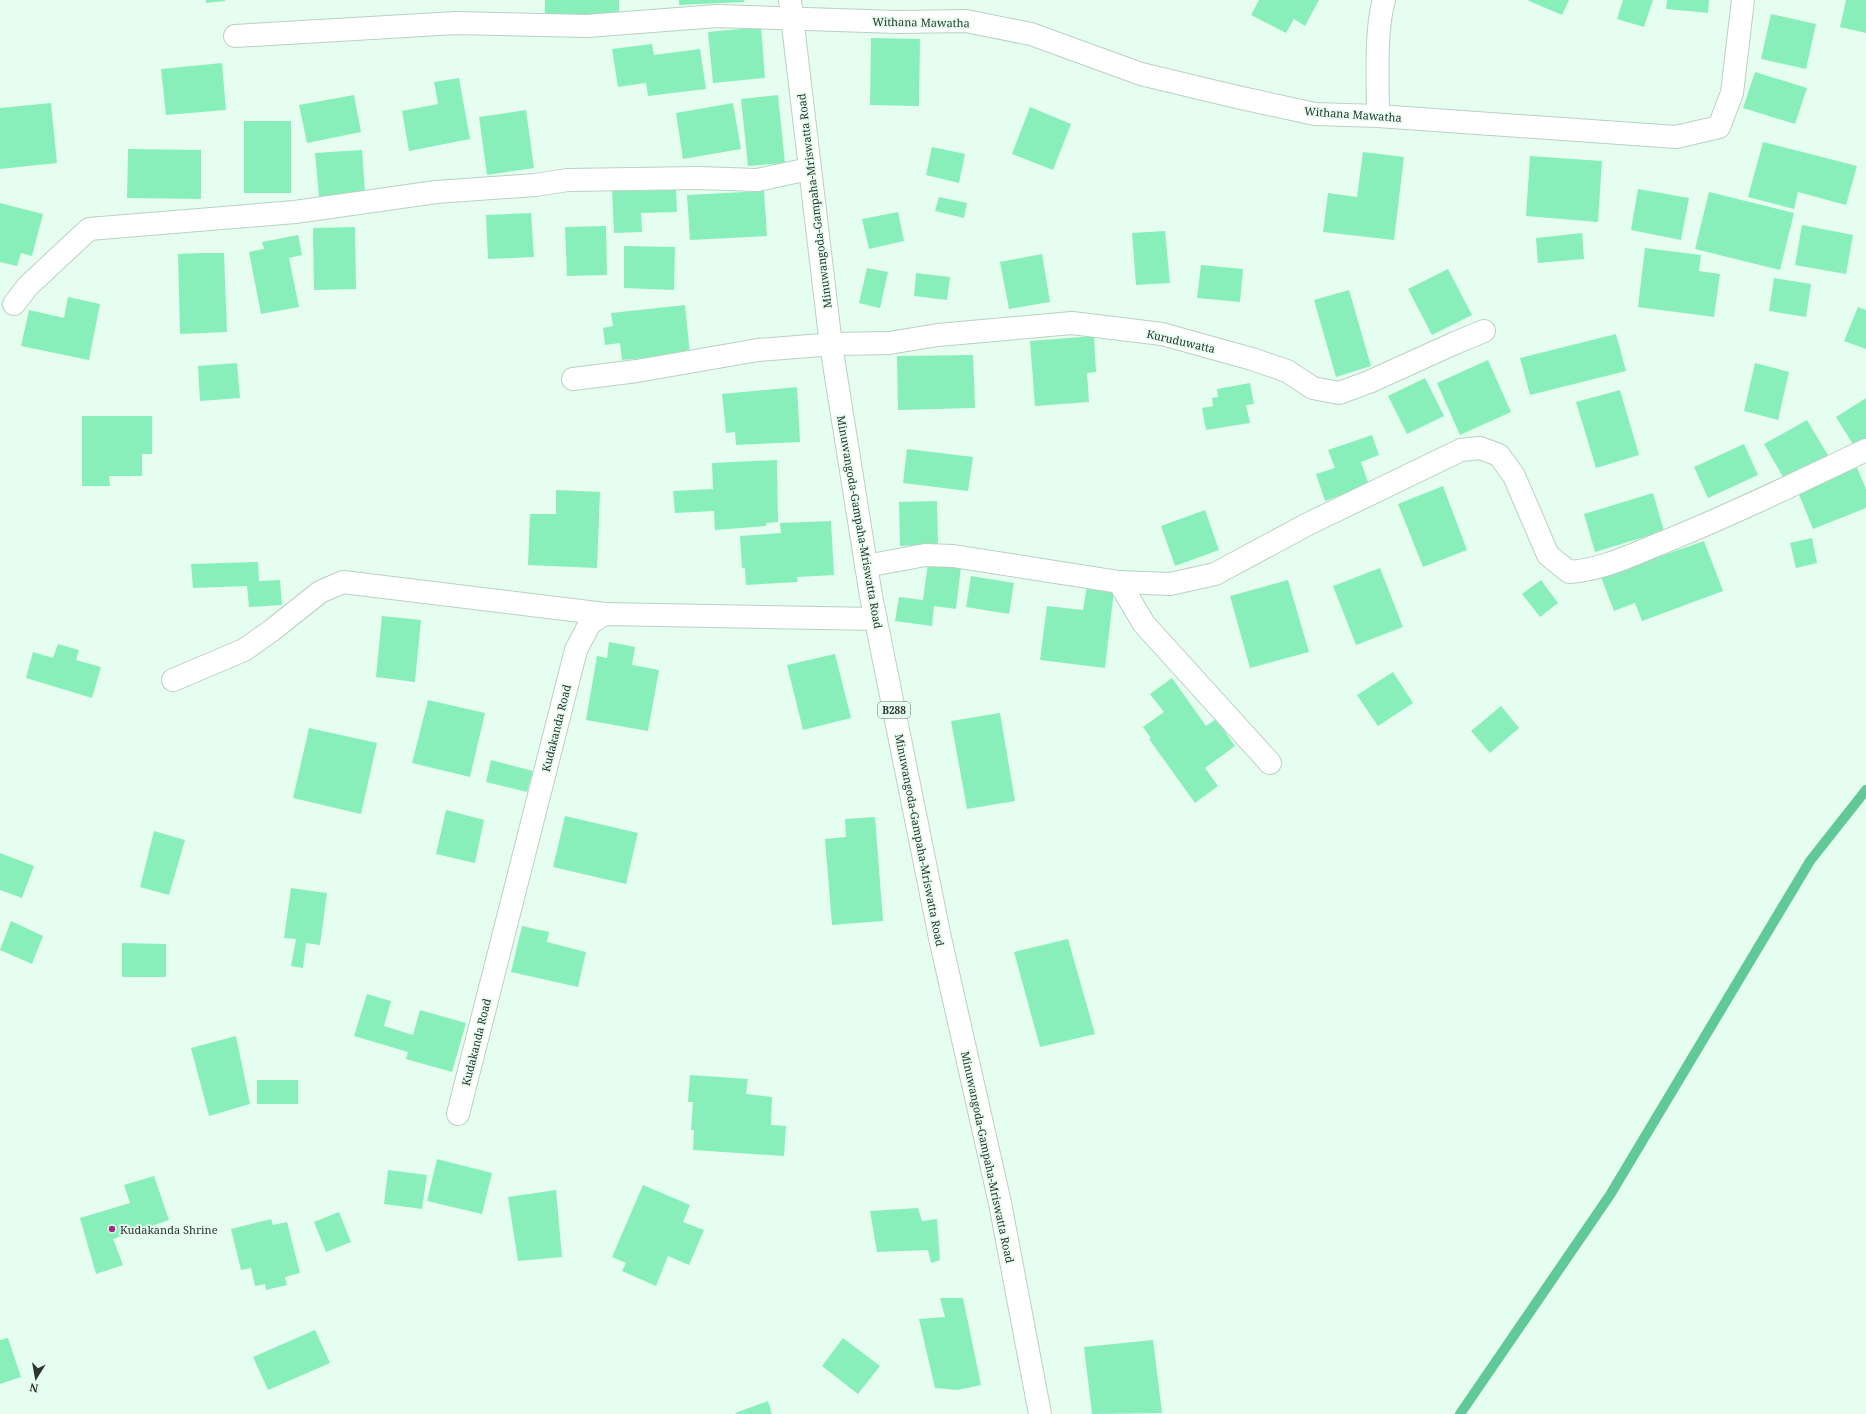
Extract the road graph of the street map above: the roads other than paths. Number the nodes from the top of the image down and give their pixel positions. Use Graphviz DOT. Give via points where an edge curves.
graph roads {
  1 [pos="1384,0"];
  2 [pos="1743,0"];
  3 [pos="792,13"];
  4 [pos="235,36"];
  5 [pos="1378,116"];
  6 [pos="809,168"];
  7 [pos="14,304"];
  8 [pos="1484,331"];
  9 [pos="832,344"];
  10 [pos="573,379"];
  11 [pos="1866,450"];
  12 [pos="866,566"];
  13 [pos="1119,582"];
  14 [pos="605,614"];
  15 [pos="876,619"];
  16 [pos="173,680"];
  17 [pos="1270,763"];
  18 [pos="458,1114"];
  19 [pos="1040,1414"];
  1 -- 5 [label="street" via="1378,54"];
  2 -- 5 [label="street, Withana Mawatha" via="1732,92 1719,127 1676,136"];
  3 -- 4 [label="street, Withana Mawatha" via="587,26 456,23"];
  3 -- 5 [label="street, Withana Mawatha" via="897,22 966,21 1031,34 1141,74 1237,97 1315,114"];
  3 -- 6 [label="street, Minuwangoda-Gampaha-Mriswatta Road / B288"];
  6 -- 7 [label="street" via="757,180 568,180 436,192 295,212 89,229 28,286"];
  6 -- 9 [label="street, Minuwangoda-Gampaha-Mriswatta Road / B288"];
  8 -- 9 [label="street, Kuruduwatta" via="1339,393 1314,388 1287,371 1252,359 1162,334 1072,324 938,335 889,343"];
  9 -- 10 [label="street, Kuruduwatta" via="758,350 637,371"];
  9 -- 12 [label="street, Minuwangoda-Gampaha-Mriswatta Road / B288"];
  11 -- 13 [label="street" via="1685,533 1588,571 1569,572 1548,555 1514,476 1498,455 1480,448 1461,450 1308,524 1215,574 1170,584"];
  12 -- 13 [label="street" via="925,556 953,556"];
  12 -- 15 [label="street, Minuwangoda-Gampaha-Mriswatta Road / B288"];
  13 -- 17 [label="street" via="1144,624"];
  14 -- 15 [label="street"];
  14 -- 16 [label="street" via="343,582 320,592 244,650"];
  14 -- 18 [label="street, Kudakanda Road" via="590,624 576,650"];
  15 -- 19 [label="street, Minuwangoda-Gampaha-Mriswatta Road / B288" via="940,938 1000,1203"];
}
